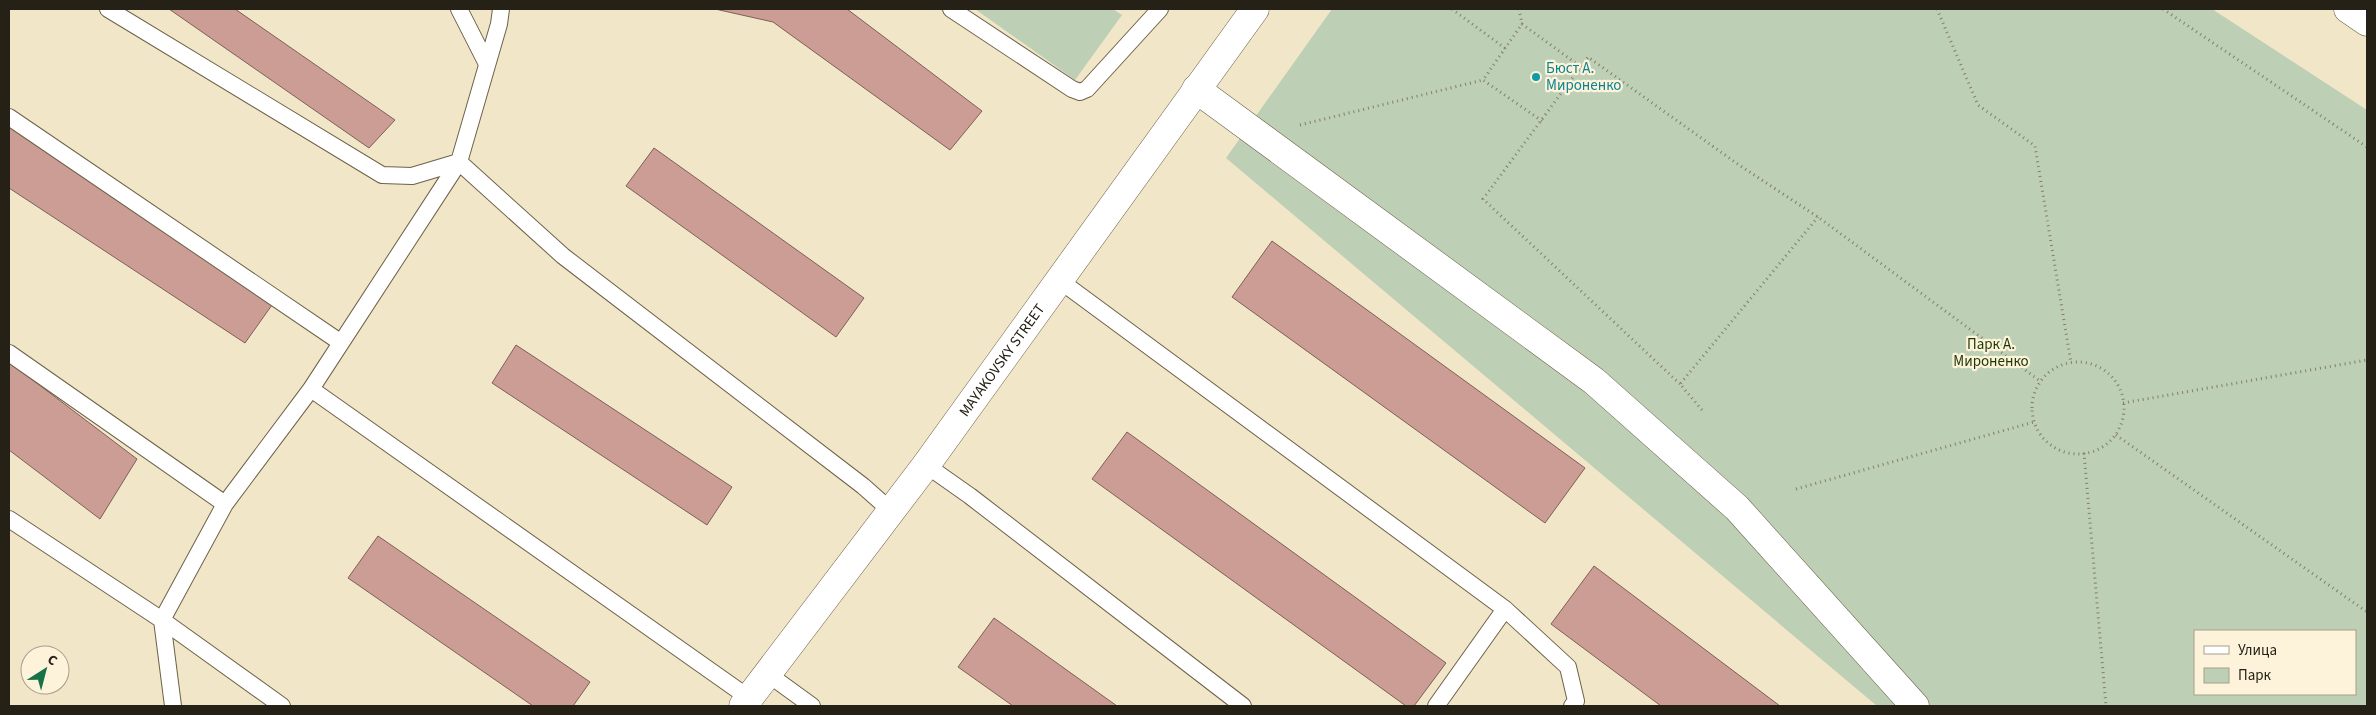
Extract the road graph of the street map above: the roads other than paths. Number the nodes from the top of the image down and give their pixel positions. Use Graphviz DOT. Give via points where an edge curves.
graph roads {
  1 [pos="108,9"];
  2 [pos="459,9"];
  3 [pos="502,9"];
  4 [pos="951,9"];
  5 [pos="1160,9"];
  6 [pos="1255,9"];
  7 [pos="2348,9"];
  8 [pos="2367,22"];
  9 [pos="488,64"];
  10 [pos="1196,89"];
  11 [pos="9,116"];
  12 [pos="459,162"];
  13 [pos="1059,280"];
  14 [pos="340,342"];
  15 [pos="9,353"];
  16 [pos="311,389"];
  17 [pos="926,465"];
  18 [pos="225,504"];
  19 [pos="890,510"];
  20 [pos="9,519"];
  21 [pos="1505,610"];
  22 [pos="162,620"];
  23 [pos="768,674"];
  24 [pos="746,702"];
  25 [pos="172,706"];
  26 [pos="282,706"];
  27 [pos="812,706"];
  28 [pos="1243,706"];
  29 [pos="1436,706"];
  30 [pos="1572,706"];
  31 [pos="1915,706"];
  1 -- 12 [label="lane" via="382,175 412,176"];
  2 -- 9 [label="lane"];
  3 -- 9 [label="lane"];
  4 -- 5 [label="lane" via="1080,92 1087,89"];
  6 -- 10 [label="street, MAYAKOVSKY STREET"];
  7 -- 8 [label="street"];
  9 -- 12 [label="lane"];
  10 -- 13 [label="street, MAYAKOVSKY STREET"];
  10 -- 31 [label="street" via="1594,381 1737,508"];
  11 -- 14 [label="lane"];
  12 -- 14 [label="lane"];
  12 -- 19 [label="lane" via="563,256 864,486"];
  13 -- 17 [label="street, MAYAKOVSKY STREET"];
  13 -- 21 [label="lane"];
  14 -- 16 [label="lane"];
  15 -- 18 [label="lane"];
  16 -- 18 [label="lane"];
  16 -- 24 [label="lane"];
  17 -- 19 [label="street, MAYAKOVSKY STREET"];
  17 -- 28 [label="lane"];
  18 -- 22 [label="lane"];
  19 -- 23 [label="street, MAYAKOVSKY STREET"];
  20 -- 22 [label="lane"];
  21 -- 29 [label="lane"];
  21 -- 30 [label="lane" via="1568,668 1576,701"];
  22 -- 25 [label="lane"];
  22 -- 26 [label="lane"];
  23 -- 24 [label="street, MAYAKOVSKY STREET"];
  23 -- 27 [label="lane"];
}
